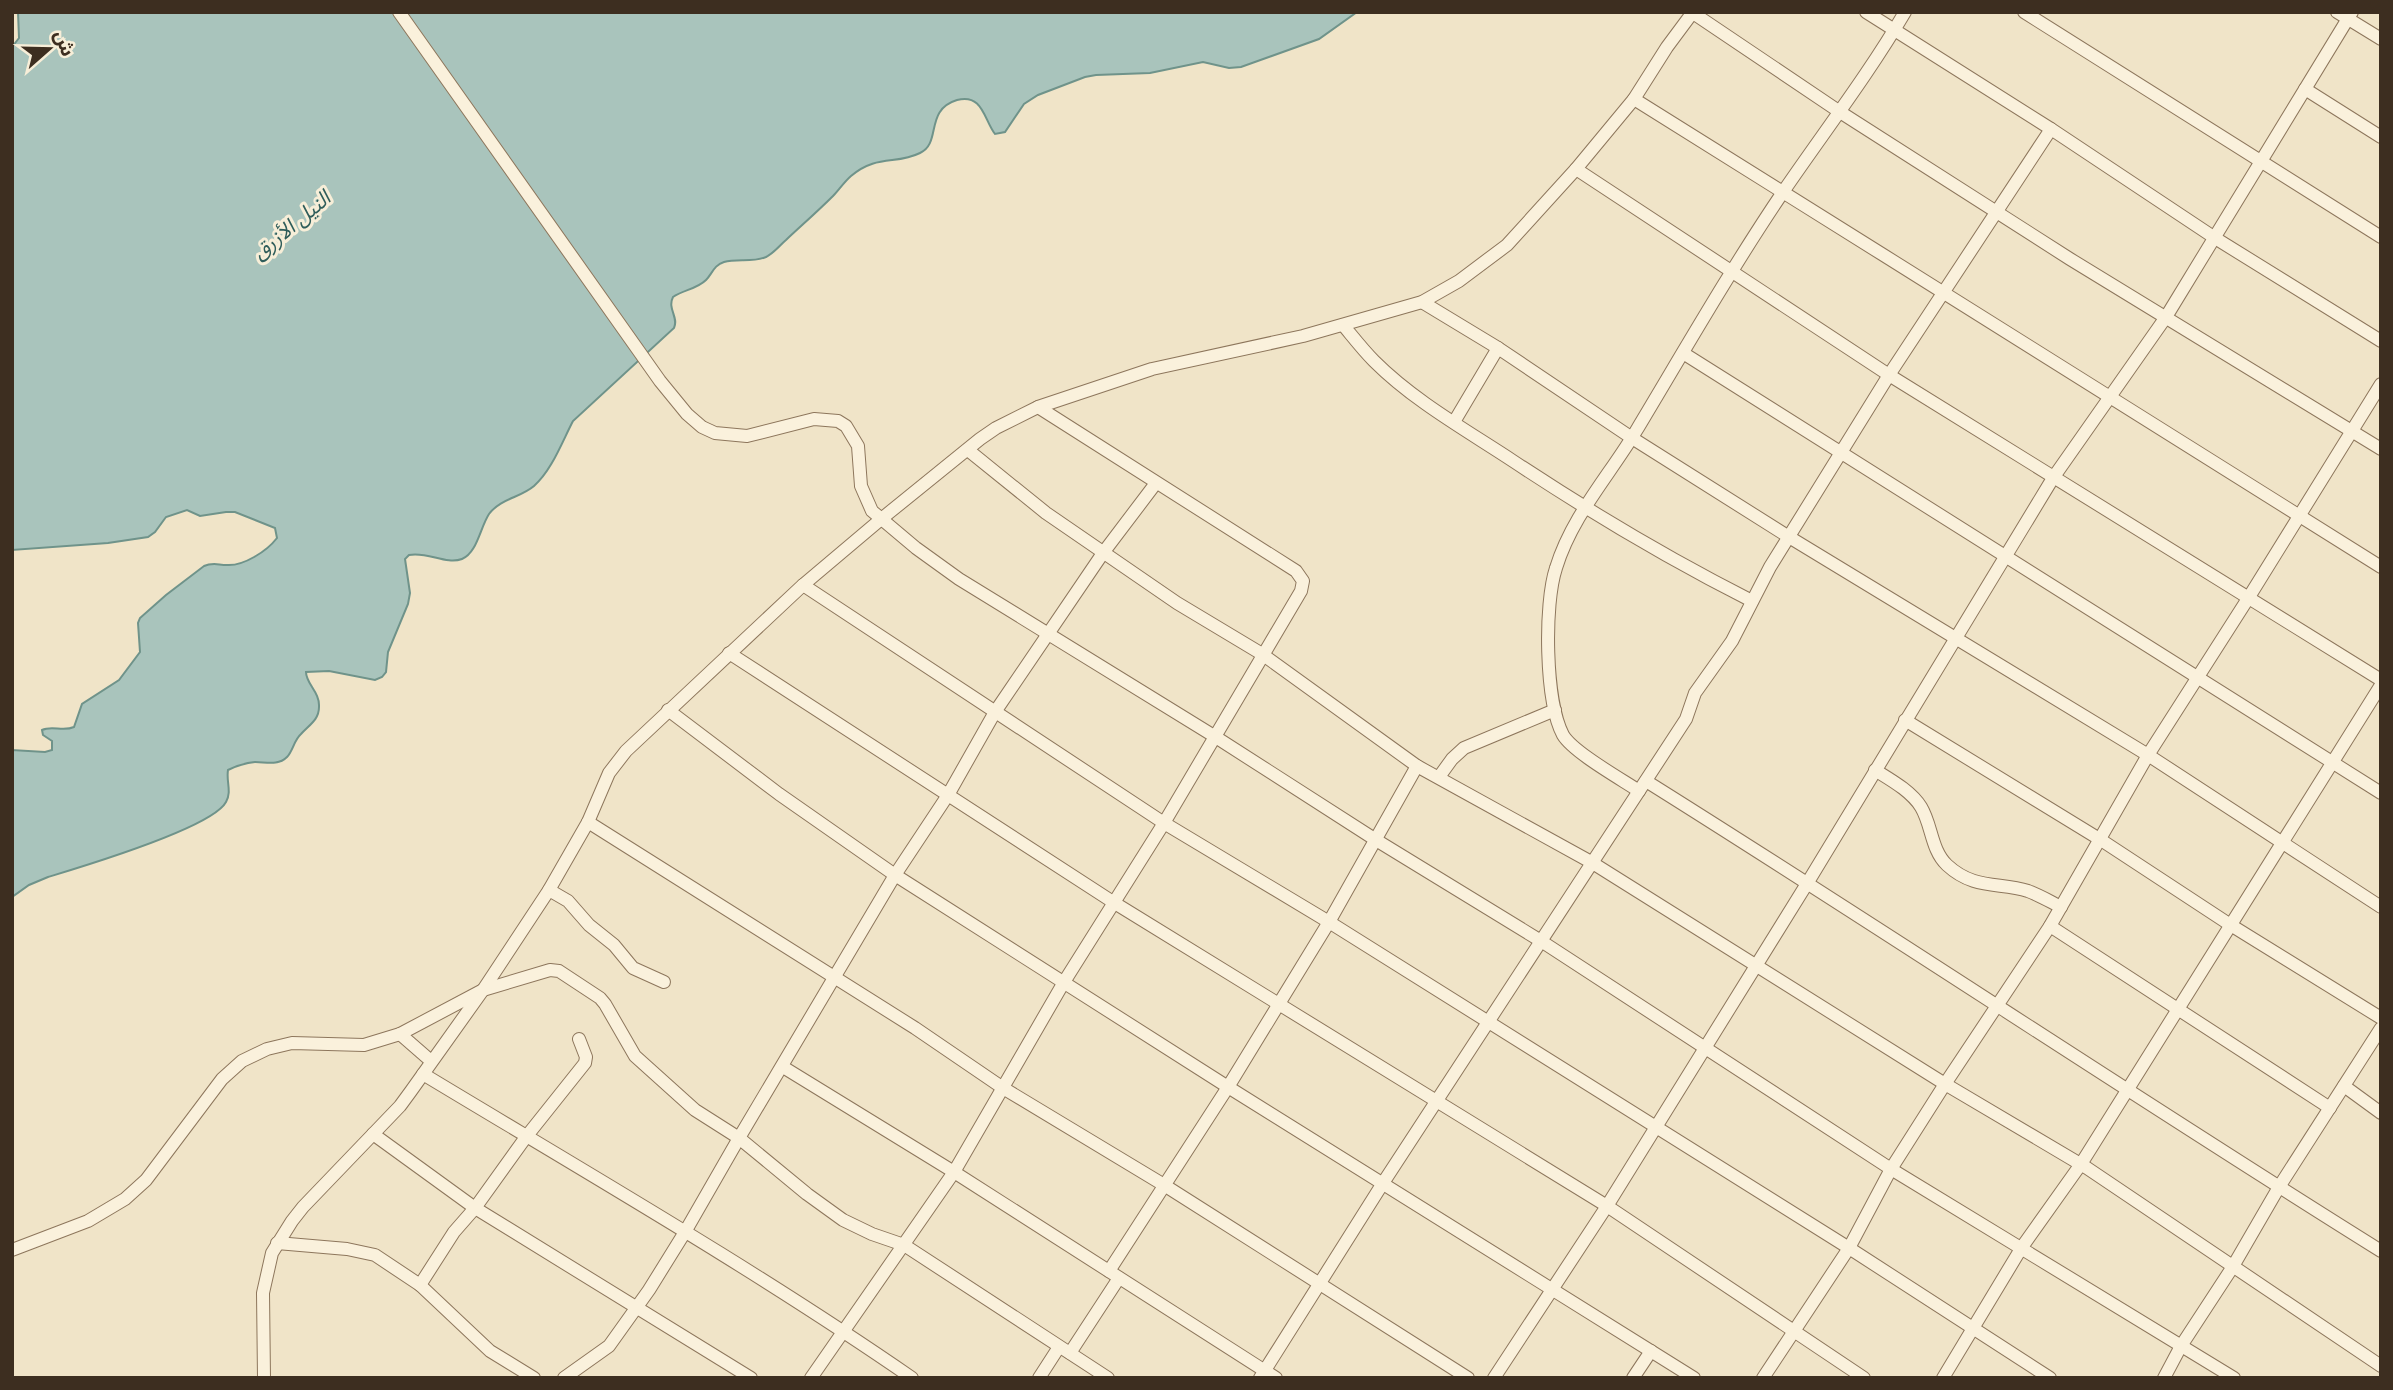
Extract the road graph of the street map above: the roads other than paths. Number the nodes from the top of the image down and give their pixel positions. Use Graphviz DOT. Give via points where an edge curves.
graph roads {
  1 [pos="399,12"];
  2 [pos="1693,12"];
  3 [pos="1866,12"];
  4 [pos="1905,12"];
  5 [pos="2024,12"];
  6 [pos="2346,14"];
  7 [pos="1894,31"];
  8 [pos="2381,39"];
  9 [pos="2305,89"];
  10 [pos="1634,99"];
  11 [pos="1840,112"];
  12 [pos="2051,130"];
  13 [pos="2381,137"];
  14 [pos="2261,160"];
  15 [pos="1576,169"];
  16 [pos="1783,191"];
  17 [pos="1997,212"];
  18 [pos="2381,237"];
  19 [pos="2215,238"];
  20 [pos="1732,272"];
  21 [pos="1942,292"];
  22 [pos="1422,302"];
  23 [pos="2166,317"];
  24 [pos="1343,325"];
  25 [pos="2381,341"];
  26 [pos="1498,348"];
  27 [pos="1683,353"];
  28 [pos="1889,375"];
  29 [pos="2381,384"];
  30 [pos="2111,397"];
  31 [pos="1038,407"];
  32 [pos="1454,422"];
  33 [pos="2353,430"];
  34 [pos="1632,438"];
  35 [pos="2381,449"];
  36 [pos="968,450"];
  37 [pos="1841,452"];
  38 [pos="2053,478"];
  39 [pos="1156,483"];
  40 [pos="1583,508"];
  41 [pos="2299,515"];
  42 [pos="880,520"];
  43 [pos="1789,537"];
  44 [pos="1103,553"];
  45 [pos="2004,557"];
  46 [pos="2381,567"];
  47 [pos="803,585"];
  48 [pos="2249,597"];
  49 [pos="1752,601"];
  50 [pos="1047,632"];
  51 [pos="1955,637"];
  52 [pos="729,653"];
  53 [pos="1262,654"];
  54 [pos="2197,677"];
  55 [pos="2381,682"];
  56 [pos="668,710"];
  57 [pos="1555,710"];
  58 [pos="995,712"];
  59 [pos="1906,720"];
  60 [pos="1214,736"];
  61 [pos="2148,755"];
  62 [pos="2333,761"];
  63 [pos="1417,766"];
  64 [pos="1875,770"];
  65 [pos="1439,778"];
  66 [pos="1643,786"];
  67 [pos="2381,793"];
  68 [pos="948,795"];
  69 [pos="588,822"];
  70 [pos="1164,823"];
  71 [pos="1376,840"];
  72 [pos="2101,840"];
  73 [pos="2281,843"];
  74 [pos="1591,862"];
  75 [pos="895,875"];
  76 [pos="1808,882"];
  77 [pos="549,890"];
  78 [pos="1113,902"];
  79 [pos="2062,907"];
  80 [pos="2381,907"];
  81 [pos="1329,922"];
  82 [pos="2229,925"];
  83 [pos="2050,926"];
  84 [pos="1541,941"];
  85 [pos="1755,966"];
  86 [pos="835,977"];
  87 [pos="664,982"];
  88 [pos="1064,982"];
  89 [pos="483,990"];
  90 [pos="1279,1003"];
  91 [pos="1998,1007"];
  92 [pos="2177,1009"];
  93 [pos="2381,1018"];
  94 [pos="1489,1023"];
  95 [pos="2381,1028"];
  96 [pos="400,1034"];
  97 [pos="579,1039"];
  98 [pos="1704,1046"];
  99 [pos="431,1061"];
  100 [pos="783,1067"];
  101 [pos="422,1074"];
  102 [pos="1945,1084"];
  103 [pos="2344,1086"];
  104 [pos="1228,1087"];
  105 [pos="1003,1088"];
  106 [pos="2127,1090"];
  107 [pos="1437,1102"];
  108 [pos="2330,1108"];
  109 [pos="2381,1114"];
  110 [pos="1654,1127"];
  111 [pos="373,1134"];
  112 [pos="527,1137"];
  113 [pos="739,1138"];
  114 [pos="2081,1164"];
  115 [pos="1891,1169"];
  116 [pos="954,1172"];
  117 [pos="1383,1183"];
  118 [pos="1164,1185"];
  119 [pos="2279,1187"];
  120 [pos="1607,1206"];
  121 [pos="475,1208"];
  122 [pos="685,1232"];
  123 [pos="277,1243"];
  124 [pos="904,1245"];
  125 [pos="2022,1247"];
  126 [pos="1849,1248"];
  127 [pos="12,1250"];
  128 [pos="2381,1251"];
  129 [pos="2232,1268"];
  130 [pos="1114,1274"];
  131 [pos="1319,1284"];
  132 [pos="420,1285"];
  133 [pos="1552,1288"];
  134 [pos="637,1307"];
  135 [pos="1975,1327"];
  136 [pos="843,1330"];
  137 [pos="1793,1330"];
  138 [pos="2181,1346"];
  139 [pos="1064,1350"];
  140 [pos="1651,1351"];
  141 [pos="2381,1366"];
  142 [pos="1267,1375"];
  143 [pos="264,1378"];
  144 [pos="534,1378"];
  145 [pos="564,1378"];
  146 [pos="751,1378"];
  147 [pos="811,1378"];
  148 [pos="912,1378"];
  149 [pos="1039,1378"];
  150 [pos="1108,1378"];
  151 [pos="1468,1378"];
  152 [pos="1494,1378"];
  153 [pos="1633,1378"];
  154 [pos="1694,1378"];
  155 [pos="1763,1378"];
  156 [pos="1864,1378"];
  157 [pos="1942,1378"];
  158 [pos="2050,1378"];
  159 [pos="2164,1378"];
  160 [pos="2234,1378"];
  1 -- 42 [label="street" via="687,414 715,433 747,436 814,419 838,421 858,446 865,500"];
  2 -- 10 [label="street"];
  2 -- 11 [label="street"];
  3 -- 7 [label="street"];
  4 -- 7 [label="street"];
  5 -- 14 [label="street"];
  6 -- 8 [label="street"];
  6 -- 9 [label="street"];
  7 -- 11 [label="street"];
  7 -- 12 [label="street"];
  9 -- 13 [label="street"];
  9 -- 14 [label="street"];
  10 -- 15 [label="street"];
  10 -- 16 [label="street"];
  11 -- 16 [label="street"];
  11 -- 17 [label="street"];
  12 -- 17 [label="street"];
  12 -- 19 [label="street"];
  14 -- 18 [label="street"];
  14 -- 19 [label="street"];
  15 -- 20 [label="street"];
  15 -- 22 [label="street" via="1507,245"];
  16 -- 20 [label="street"];
  16 -- 21 [label="street"];
  17 -- 21 [label="street"];
  17 -- 23 [label="street"];
  19 -- 23 [label="street"];
  19 -- 25 [label="street"];
  20 -- 27 [label="street"];
  20 -- 28 [label="street"];
  21 -- 28 [label="street"];
  21 -- 30 [label="street"];
  22 -- 24 [label="street"];
  22 -- 26 [label="street"];
  23 -- 30 [label="street"];
  23 -- 33 [label="street"];
  24 -- 31 [label="street" via="1152,369"];
  24 -- 32 [label="street" via="1374,361"];
  26 -- 32 [label="street"];
  26 -- 34 [label="street"];
  27 -- 34 [label="street"];
  27 -- 37 [label="street"];
  28 -- 37 [label="street"];
  28 -- 38 [label="street"];
  29 -- 33 [label="street"];
  30 -- 38 [label="street"];
  30 -- 41 [label="street"];
  31 -- 36 [label="street" via="996,428"];
  31 -- 39 [label="street"];
  32 -- 40 [label="street"];
  33 -- 35 [label="street"];
  33 -- 41 [label="street"];
  34 -- 40 [label="street"];
  34 -- 43 [label="street"];
  36 -- 42 [label="street"];
  36 -- 44 [label="street"];
  37 -- 43 [label="street"];
  37 -- 45 [label="street"];
  38 -- 45 [label="street"];
  38 -- 48 [label="street"];
  39 -- 44 [label="street"];
  39 -- 53 [label="street" via="1296,571 1303,581"];
  40 -- 49 [label="street"];
  40 -- 57 [label="street" via="1557,564 1549,594"];
  41 -- 46 [label="street"];
  41 -- 48 [label="street"];
  42 -- 47 [label="street"];
  42 -- 50 [label="street" via="959,579"];
  43 -- 49 [label="street"];
  43 -- 51 [label="street"];
  44 -- 50 [label="street"];
  44 -- 53 [label="street"];
  45 -- 51 [label="street"];
  45 -- 54 [label="street"];
  47 -- 52 [label="street"];
  47 -- 58 [label="street"];
  48 -- 54 [label="street"];
  48 -- 55 [label="street"];
  49 -- 66 [label="street"];
  50 -- 58 [label="street"];
  50 -- 60 [label="street"];
  51 -- 59 [label="street"];
  51 -- 61 [label="street"];
  52 -- 56 [label="street"];
  52 -- 68 [label="street"];
  53 -- 60 [label="street"];
  53 -- 63 [label="street"];
  54 -- 61 [label="street"];
  54 -- 62 [label="street"];
  55 -- 62 [label="street"];
  56 -- 69 [label="street" via="609,773"];
  56 -- 75 [label="street"];
  57 -- 65 [label="street" via="1464,748"];
  57 -- 66 [label="street" via="1567,742"];
  58 -- 68 [label="street"];
  58 -- 70 [label="street"];
  59 -- 64 [label="street"];
  59 -- 72 [label="street"];
  60 -- 70 [label="street"];
  60 -- 71 [label="street"];
  61 -- 72 [label="street"];
  61 -- 73 [label="street"];
  62 -- 67 [label="street"];
  62 -- 73 [label="street"];
  63 -- 65 [label="street"];
  63 -- 71 [label="street"];
  64 -- 76 [label="street"];
  64 -- 79 [label="street" via="1907,791 1921,807 1936,848 1956,872 1983,885 2027,890"];
  65 -- 74 [label="street"];
  66 -- 74 [label="street"];
  66 -- 76 [label="street"];
  68 -- 75 [label="street"];
  68 -- 78 [label="street"];
  69 -- 77 [label="street"];
  69 -- 86 [label="street"];
  70 -- 78 [label="street"];
  70 -- 81 [label="street"];
  71 -- 81 [label="street"];
  71 -- 84 [label="street"];
  72 -- 79 [label="street"];
  72 -- 82 [label="street"];
  73 -- 80 [label="street"];
  73 -- 82 [label="street"];
  74 -- 84 [label="street"];
  74 -- 85 [label="street"];
  75 -- 86 [label="street"];
  75 -- 88 [label="street"];
  76 -- 85 [label="street"];
  76 -- 91 [label="street"];
  77 -- 87 [label="street" via="568,901 633,968"];
  77 -- 89 [label="street"];
  78 -- 88 [label="street"];
  78 -- 90 [label="street"];
  79 -- 83 [label="street"];
  81 -- 90 [label="street"];
  81 -- 94 [label="street"];
  82 -- 92 [label="street"];
  82 -- 93 [label="street"];
  83 -- 91 [label="street"];
  83 -- 92 [label="street"];
  84 -- 94 [label="street"];
  84 -- 98 [label="street"];
  85 -- 98 [label="street"];
  85 -- 102 [label="street"];
  86 -- 100 [label="street"];
  86 -- 105 [label="street"];
  88 -- 104 [label="street"];
  88 -- 105 [label="street"];
  89 -- 96 [label="street"];
  89 -- 99 [label="street"];
  89 -- 113 [label="street" via="543,971 559,971 600,998 635,1056 695,1110"];
  90 -- 104 [label="street"];
  90 -- 107 [label="street"];
  91 -- 102 [label="street"];
  91 -- 106 [label="street"];
  92 -- 106 [label="street"];
  92 -- 108 [label="street"];
  94 -- 107 [label="street"];
  94 -- 110 [label="street"];
  95 -- 103 [label="street"];
  96 -- 99 [label="street"];
  96 -- 127 [label="street" via="364,1045 292,1043 242,1061 222,1079 146,1180 125,1199 88,1221"];
  97 -- 112 [label="street" via="585,1062"];
  98 -- 110 [label="street"];
  98 -- 115 [label="street"];
  99 -- 101 [label="street"];
  100 -- 113 [label="street"];
  100 -- 116 [label="street"];
  101 -- 111 [label="street"];
  101 -- 112 [label="street"];
  102 -- 114 [label="street"];
  102 -- 115 [label="street"];
  103 -- 108 [label="street"];
  103 -- 109 [label="street"];
  104 -- 117 [label="street"];
  104 -- 118 [label="street"];
  105 -- 116 [label="street"];
  105 -- 118 [label="street"];
  106 -- 114 [label="street"];
  106 -- 119 [label="street"];
  107 -- 117 [label="street"];
  107 -- 120 [label="street"];
  108 -- 119 [label="street"];
  110 -- 120 [label="street"];
  110 -- 126 [label="street"];
  111 -- 121 [label="street"];
  111 -- 123 [label="street" via="303,1207"];
  112 -- 121 [label="street"];
  112 -- 122 [label="street"];
  113 -- 122 [label="street"];
  113 -- 124 [label="street" via="844,1220"];
  114 -- 125 [label="street"];
  114 -- 129 [label="street"];
  115 -- 125 [label="street"];
  115 -- 126 [label="street"];
  116 -- 124 [label="street"];
  116 -- 130 [label="street"];
  117 -- 131 [label="street"];
  117 -- 133 [label="street"];
  118 -- 130 [label="street"];
  118 -- 131 [label="street"];
  119 -- 128 [label="street"];
  119 -- 129 [label="street"];
  120 -- 133 [label="street"];
  120 -- 137 [label="street"];
  121 -- 132 [label="street"];
  121 -- 134 [label="street"];
  122 -- 134 [label="street"];
  122 -- 136 [label="street"];
  123 -- 132 [label="street" via="375,1255"];
  123 -- 143 [label="street" via="263,1293"];
  124 -- 136 [label="street"];
  124 -- 139 [label="street"];
  125 -- 135 [label="street"];
  125 -- 138 [label="street"];
  126 -- 135 [label="street"];
  126 -- 137 [label="street"];
  129 -- 138 [label="street"];
  129 -- 141 [label="street"];
  130 -- 139 [label="street"];
  130 -- 142 [label="street"];
  131 -- 142 [label="street"];
  131 -- 151 [label="street"];
  132 -- 144 [label="street" via="490,1351"];
  133 -- 140 [label="street"];
  133 -- 152 [label="street"];
  134 -- 145 [label="street" via="609,1346"];
  134 -- 146 [label="street"];
  135 -- 157 [label="street"];
  135 -- 158 [label="street"];
  136 -- 147 [label="street"];
  136 -- 148 [label="street"];
  137 -- 155 [label="street"];
  137 -- 156 [label="street"];
  138 -- 159 [label="street"];
  138 -- 160 [label="street"];
  139 -- 149 [label="street"];
  139 -- 150 [label="street"];
  140 -- 153 [label="street"];
  140 -- 154 [label="street"];
}
